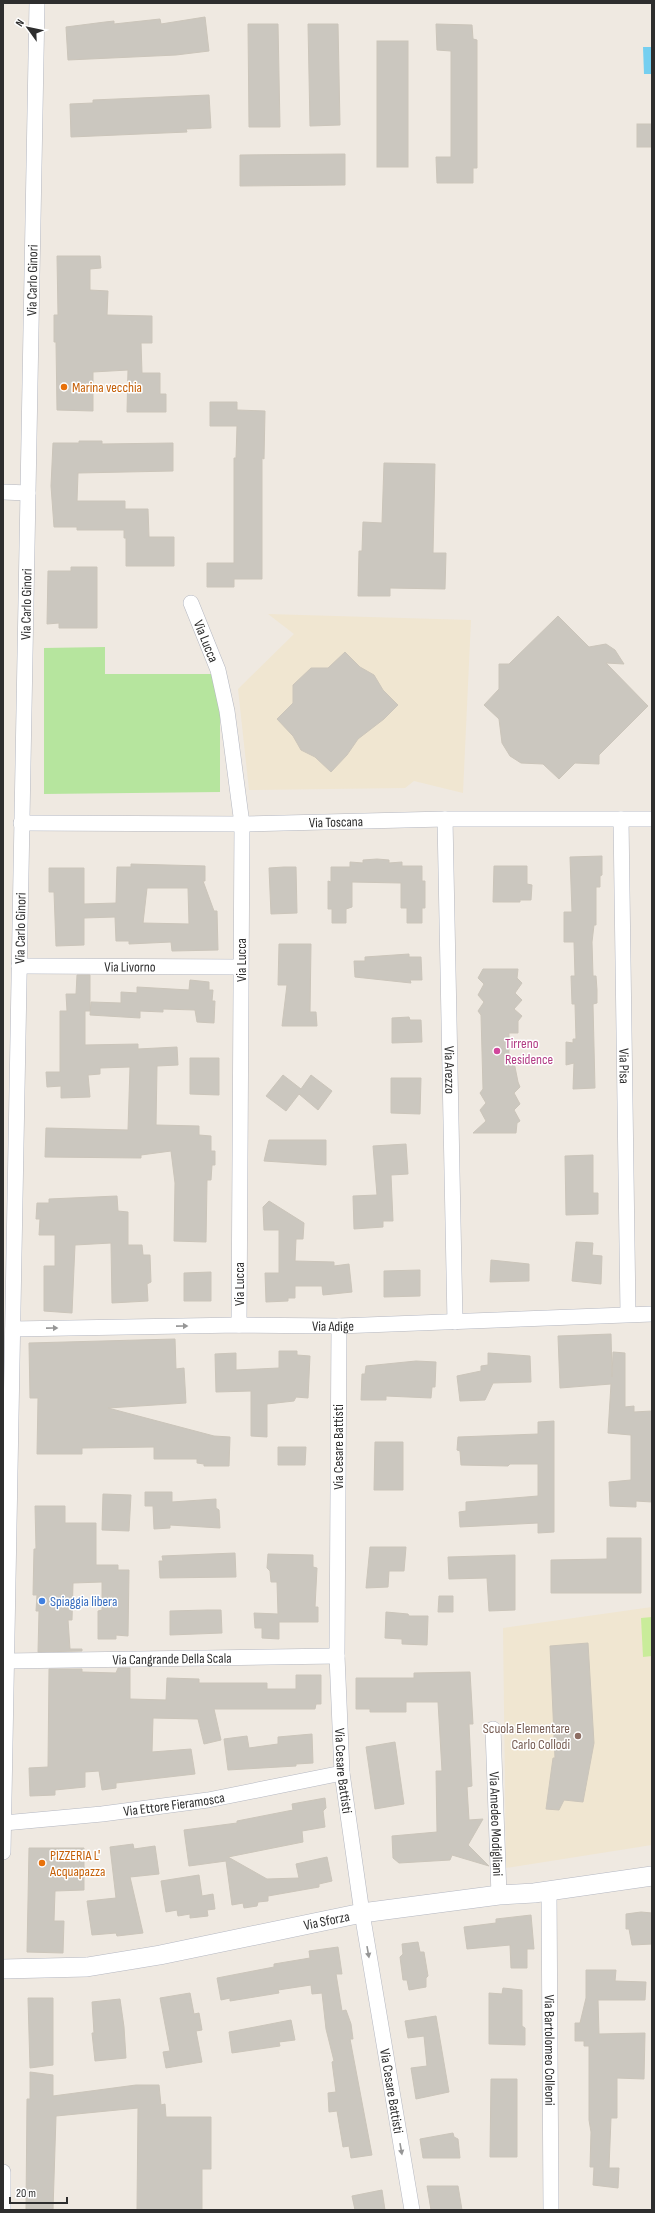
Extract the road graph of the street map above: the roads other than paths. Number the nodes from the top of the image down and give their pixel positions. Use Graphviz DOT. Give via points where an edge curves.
graph roads {
  1 [pos="37,3"];
  2 [pos="3,492"];
  3 [pos="28,493"];
  4 [pos="191,603"];
  5 [pos="445,819"];
  6 [pos="622,819"];
  7 [pos="652,819"];
  8 [pos="21,823"];
  9 [pos="242,824"];
  10 [pos="19,966"];
  11 [pos="240,967"];
  12 [pos="628,1314"];
  13 [pos="652,1314"];
  14 [pos="455,1322"];
  15 [pos="239,1325"];
  16 [pos="339,1326"];
  17 [pos="13,1329"];
  18 [pos="337,1656"];
  19 [pos="7,1661"];
  20 [pos="493,1729"];
  21 [pos="342,1773"];
  22 [pos="4,1823"];
  23 [pos="3,1852"];
  24 [pos="652,1876"];
  25 [pos="549,1891"];
  26 [pos="499,1895"];
  27 [pos="362,1913"];
  28 [pos="3,1969"];
  29 [pos="3,2172"];
  30 [pos="3,2210"];
  31 [pos="412,2210"];
  32 [pos="551,2210"];
  1 -- 3 [label="street, Via Carlo Ginori"];
  2 -- 3 [label="street"];
  3 -- 8 [label="street, Via Carlo Ginori"];
  4 -- 9 [label="street, Via Lucca" via="218,670 227,711"];
  5 -- 6 [label="street, Via Toscana"];
  5 -- 9 [label="street, Via Toscana"];
  5 -- 14 [label="street, Via Arezzo"];
  6 -- 7 [label="street, Via Toscana"];
  6 -- 12 [label="street, Via Pisa"];
  8 -- 9 [label="street, Via Toscana"];
  8 -- 10 [label="street, Via Carlo Ginori"];
  9 -- 11 [label="street, Via Lucca"];
  10 -- 11 [label="street, Via Livorno"];
  10 -- 17 [label="street, Via Carlo Ginori"];
  11 -- 15 [label="street, Via Lucca"];
  12 -- 13 [label="street, Via Adige"];
  12 -- 14 [label="street, Via Adige"];
  14 -- 16 [label="street, Via Adige"];
  15 -- 16 [label="street, Via Adige"];
  17 -- 15 [label="street, Via Adige, one-way"];
  16 -- 18 [label="street, Via Cesare Battisti"];
  17 -- 19 [label="street, Via Carlo Ginori"];
  18 -- 19 [label="street, Via Cangrande Della Scala"];
  18 -- 21 [label="street, Via Cesare Battisti"];
  19 -- 22 [label="street, Via Carlo Ginori"];
  20 -- 26 [label="street, Via Amedeo Modigliani"];
  21 -- 22 [label="street, Via Ettore Fieramosca" via="208,1800 102,1814"];
  21 -- 27 [label="street, Via Cesare Battisti"];
  22 -- 23 [label="street, Via Carlo Ginori"];
  24 -- 25 [label="street, Via Sforza"];
  25 -- 26 [label="street, Via Sforza"];
  25 -- 32 [label="street, Via Bartolomeo Colleoni"];
  26 -- 27 [label="street, Via Sforza"];
  27 -- 28 [label="street, Via Sforza" via="160,1955 87,1967"];
  27 -- 31 [label="street, Via Cesare Battisti, one-way"];
  29 -- 30 [label="street"];
}
